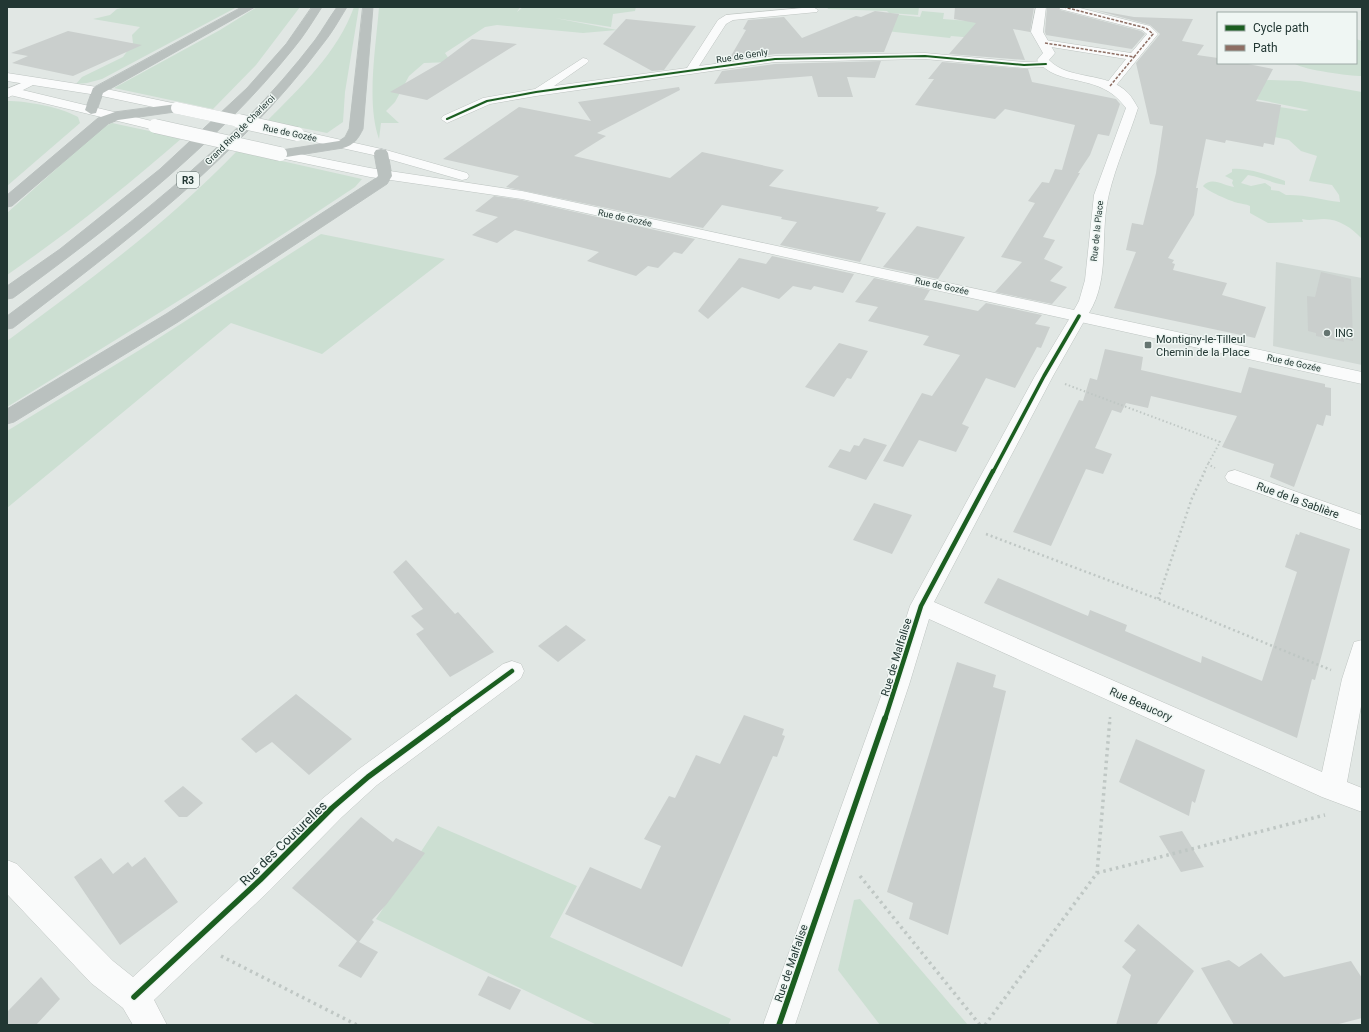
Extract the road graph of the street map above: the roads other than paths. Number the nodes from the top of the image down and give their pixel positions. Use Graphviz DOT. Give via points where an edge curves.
graph roads {
  1 [pos="250,7"];
  2 [pos="318,7"];
  3 [pos="342,7"];
  4 [pos="368,7"];
  5 [pos="1041,7"];
  6 [pos="1064,7"];
  7 [pos="814,10"];
  8 [pos="1045,43"];
  9 [pos="1134,57"];
  10 [pos="583,61"];
  11 [pos="1046,64"];
  12 [pos="690,72"];
  13 [pos="7,77"];
  14 [pos="31,82"];
  15 [pos="1110,86"];
  16 [pos="97,91"];
  17 [pos="9,92"];
  18 [pos="536,92"];
  19 [pos="177,108"];
  20 [pos="91,110"];
  21 [pos="115,116"];
  22 [pos="447,119"];
  23 [pos="343,144"];
  24 [pos="381,153"];
  25 [pos="280,154"];
  26 [pos="385,176"];
  27 [pos="522,195"];
  28 [pos="7,203"];
  29 [pos="7,294"];
  30 [pos="1079,316"];
  31 [pos="7,324"];
  32 [pos="1362,378"];
  33 [pos="7,418"];
  34 [pos="1235,477"];
  35 [pos="1362,523"];
  36 [pos="921,606"];
  37 [pos="1362,649"];
  38 [pos="512,671"];
  39 [pos="1362,800"];
  40 [pos="1332,801"];
  41 [pos="7,874"];
  42 [pos="134,997"];
  43 [pos="151,1025"];
  44 [pos="779,1025"];
  1 -- 16 [label="highway"];
  2 -- 29 [label="highway, Grand Ring de Charleroi / R3" via="290,46 251,91 165,172 66,252"];
  3 -- 31 [label="highway, Grand Ring de Charleroi / R3" via="316,46 277,93 197,172 99,255"];
  4 -- 23 [label="highway" via="356,129 351,139"];
  5 -- 8 [label="main road" via="1037,32"];
  6 -- 9 [label="street" via="1101,15 1152,31 1153,34"];
  7 -- 12 [label="street, Rue de Genly" via="730,17 722,22"];
  8 -- 9 [label="street"];
  8 -- 11 [label="main road" via="1049,52 1043,60"];
  9 -- 15 [label="street"];
  10 -- 18 [label="street, Rue de Genly"];
  11 -- 12 [label="street, Rue de Genly" via="1024,65 925,56 799,58 775,59"];
  11 -- 15 [label="main road, Rue de la Place" via="1055,71"];
  12 -- 18 [label="street, Rue de Genly"];
  13 -- 14 [label="main road, Rue de Gozée"];
  14 -- 16 [label="main road, Rue de Gozée"];
  14 -- 17 [label="street"];
  15 -- 30 [label="main road, Rue de la Place" via="1128,98 1132,108 1101,195 1092,280 1088,301"];
  16 -- 19 [label="main road, Rue de Gozée"];
  16 -- 20 [label="highway"];
  17 -- 20 [label="main road, Rue de Gozée"];
  18 -- 22 [label="street, Rue de Genly" via="486,101"];
  19 -- 21 [label="highway"];
  19 -- 23 [label="main road, Rue de Gozée, bridge"];
  20 -- 21 [label="main road, Rue de Gozée"];
  21 -- 25 [label="main road, Rue de Gozée, bridge"];
  21 -- 28 [label="highway" via="103,121 88,133"];
  23 -- 24 [label="main road, Rue de Gozée"];
  23 -- 25 [label="highway"];
  24 -- 26 [label="highway"];
  24 -- 27 [label="main road, Rue de Gozée"];
  25 -- 26 [label="main road, Rue de Gozée"];
  26 -- 27 [label="main road, Rue de Gozée"];
  26 -- 33 [label="highway" via="382,181 272,254"];
  27 -- 30 [label="main road, Rue de Gozée"];
  30 -- 32 [label="main road, Rue de Gozée"];
  30 -- 36 [label="street, Rue de Malfalise" via="1044,376"];
  34 -- 35 [label="street, Rue de la Sablière"];
  36 -- 40 [label="street, Rue Beaucory" via="1112,691"];
  36 -- 44 [label="street, Rue de Malfalise" via="897,685"];
  37 -- 40 [label="street" via="1354,679"];
  38 -- 42 [label="street, Rue des Couturelles" via="368,777 332,808"];
  39 -- 40 [label="street, Rue Beaucory"];
  41 -- 42 [label="street" via="102,972"];
  42 -- 43 [label="street"];
}
